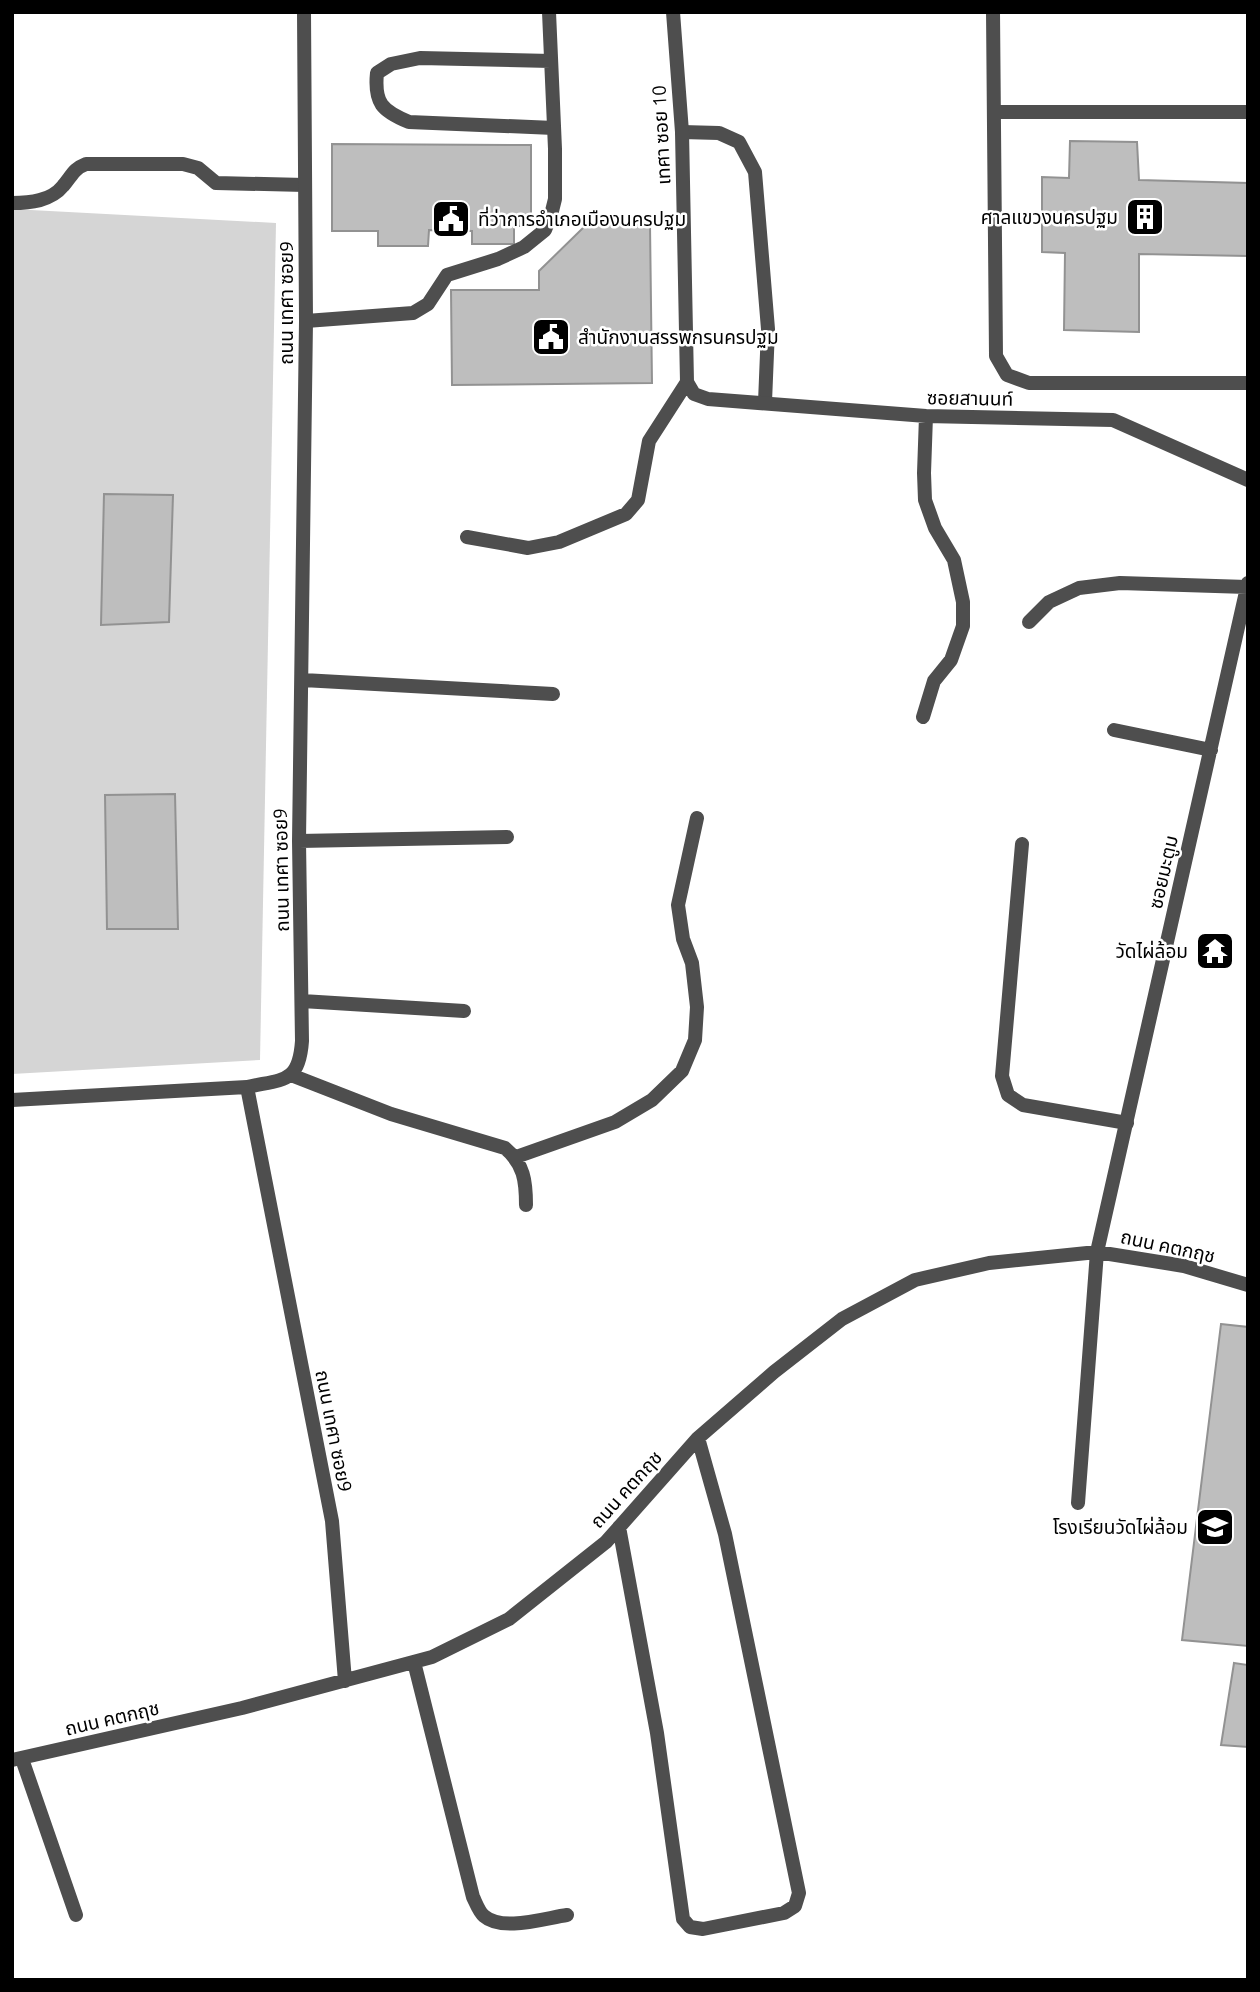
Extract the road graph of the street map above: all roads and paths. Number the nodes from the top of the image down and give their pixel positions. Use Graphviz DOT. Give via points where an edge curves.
graph roads {
  1 [pos="304,12"];
  2 [pos="550,12"];
  3 [pos="673,12"];
  4 [pos="993,12"];
  5 [pos="551,61"];
  6 [pos="995,112"];
  7 [pos="1248,112"];
  8 [pos="554,128"];
  9 [pos="682,132"];
  10 [pos="305,185"];
  11 [pos="12,203"];
  12 [pos="306,321"];
  13 [pos="687,382"];
  14 [pos="1248,383"];
  15 [pos="765,402"];
  16 [pos="926,416"];
  17 [pos="1248,480"];
  18 [pos="467,537"];
  19 [pos="1247,585"];
  20 [pos="1030,622"];
  21 [pos="303,680"];
  22 [pos="553,694"];
  23 [pos="923,717"];
  24 [pos="1114,730"];
  25 [pos="1210,750"];
  26 [pos="698,818"];
  27 [pos="507,837"];
  28 [pos="299,841"];
  29 [pos="1022,844"];
  30 [pos="302,1001"];
  31 [pos="464,1011"];
  32 [pos="291,1075"];
  33 [pos="247,1087"];
  34 [pos="12,1100"];
  35 [pos="1127,1123"];
  36 [pos="516,1157"];
  37 [pos="526,1205"];
  38 [pos="1097,1252"];
  39 [pos="1248,1284"];
  40 [pos="698,1438"];
  41 [pos="1079,1503"];
  42 [pos="619,1527"];
  43 [pos="414,1662"];
  44 [pos="345,1681"];
  45 [pos="17,1760"];
  46 [pos="567,1915"];
  47 [pos="76,1916"];
  1 -- 10 [label="street, ถนน เทศา ซอย9"];
  2 -- 5 [label="street"];
  3 -- 9 [label="street, เทศา ซอย 10"];
  4 -- 6 [label="street"];
  5 -- 8 [label="street"];
  5 -- 8 [label="street" via="420,58 391,64 377,74 376,86 377,102 409,122"];
  6 -- 7 [label="street"];
  6 -- 14 [label="street" via="996,356 1007,375 1029,383"];
  8 -- 12 [label="street" via="555,199 545,230 524,247 447,275 428,304 414,313"];
  9 -- 13 [label="street, เทศา ซอย 10"];
  9 -- 15 [label="street" via="719,134 739,142 755,172 768,329"];
  10 -- 11 [label="street" via="216,183 198,168 183,164 86,164 76,168 58,192"];
  10 -- 12 [label="street, ถนน เทศา ซอย9"];
  12 -- 21 [label="street, ถนน เทศา ซอย9"];
  13 -- 15 [label="street, ซอยสานนท์" via="694,394 708,398"];
  13 -- 18 [label="street" via="649,441 638,500 626,514 559,542 528,548"];
  15 -- 16 [label="street, ซอยสานนท์"];
  16 -- 17 [label="street, ซอยสานนท์" via="1113,420"];
  16 -- 23 [label="street" via="925,500 954,560 963,626 951,660 934,681"];
  19 -- 20 [label="street" via="1120,583 1079,587 1049,602"];
  19 -- 25 [label="street, ซอยมะตูม"];
  21 -- 22 [label="street"];
  21 -- 28 [label="street, ถนน เทศา ซอย9"];
  24 -- 25 [label="street"];
  25 -- 35 [label="street, ซอยมะตูม"];
  26 -- 36 [label="street" via="678,905 698,1007 695,1040 682,1071 652,1100 615,1122"];
  27 -- 28 [label="street"];
  28 -- 30 [label="street, ถนน เทศา ซอย9"];
  29 -- 35 [label="street" via="1002,1076 1008,1095 1023,1105"];
  30 -- 31 [label="street"];
  30 -- 32 [label="street, ถนน เทศา ซอย9" via="300,1062"];
  32 -- 33 [label="street"];
  32 -- 36 [label="street" via="391,1114 505,1148"];
  33 -- 34 [label="street"];
  33 -- 44 [label="street, ถนน เทศา ซอย9" via="332,1521"];
  35 -- 38 [label="street, ซอยมะตูม"];
  36 -- 37 [label="street" via="526,1187"];
  38 -- 39 [label="street, ถนน คตกฤช" via="1184,1266"];
  38 -- 40 [label="street, ถนน คตกฤช" via="989,1263 915,1280 842,1319"];
  38 -- 41 [label="street, ซอยมะตูม"];
  40 -- 42 [label="street, ถนน คตกฤช"];
  40 -- 42 [label="street" via="725,1534 799,1893 795,1906 784,1913 703,1929 690,1927 683,1919 657,1733"];
  42 -- 43 [label="street, ถนน คตกฤช" via="509,1619"];
  43 -- 44 [label="street, ถนน คตกฤช"];
  43 -- 46 [label="street" via="473,1897 482,1915 509,1924"];
  44 -- 45 [label="street, ถนน คตกฤช"];
  45 -- 47 [label="street"];
}
